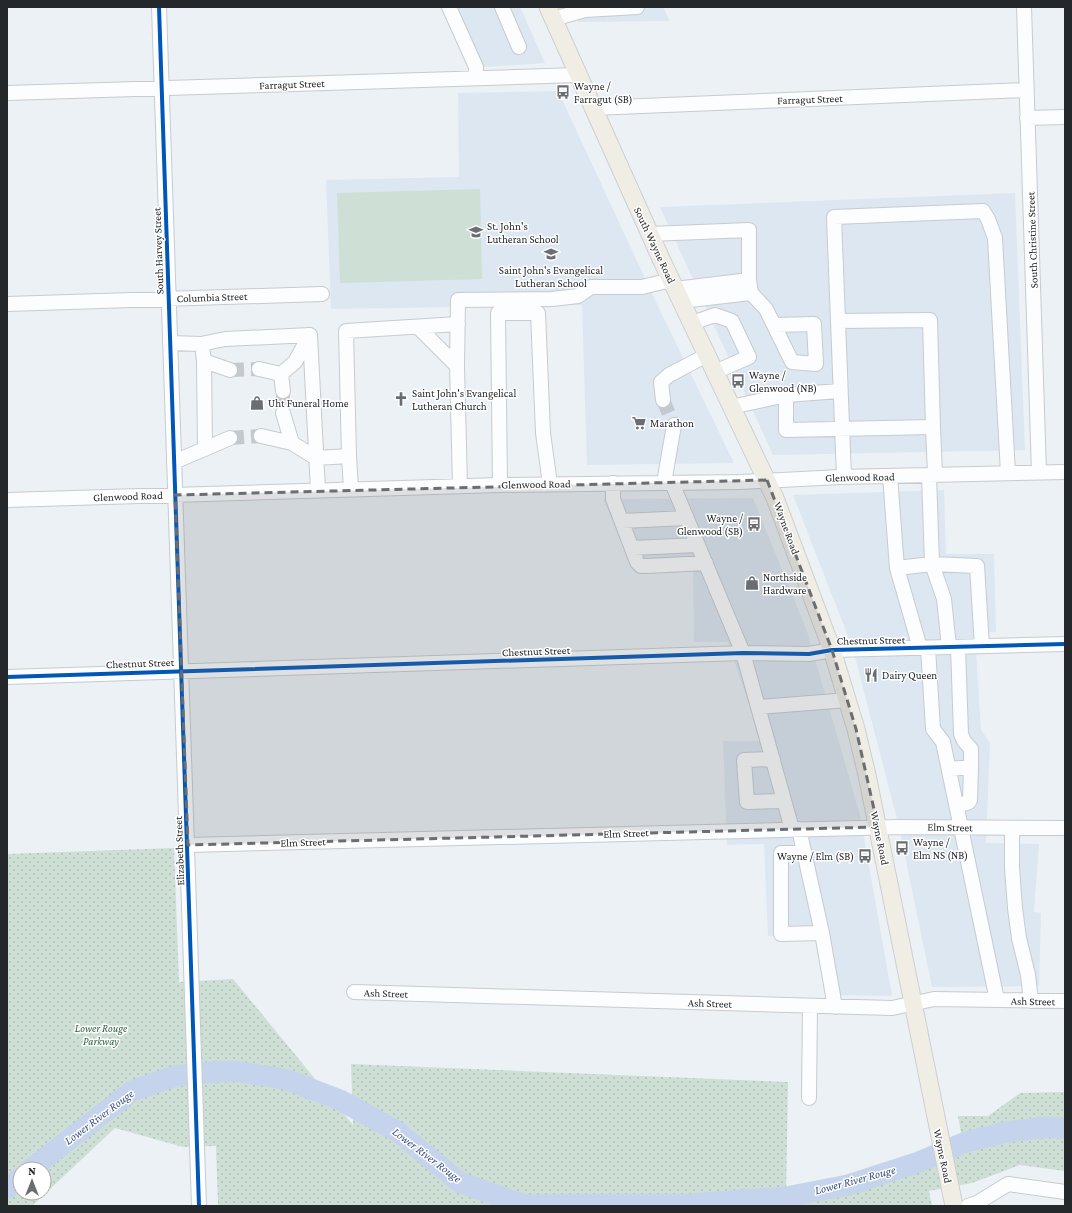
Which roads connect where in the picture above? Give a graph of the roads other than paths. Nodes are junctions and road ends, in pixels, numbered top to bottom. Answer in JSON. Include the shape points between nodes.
{"nodes":[{"id":1,"x":159,"y":7,"type":"edge"},
{"id":2,"x":449,"y":7,"type":"edge"},
{"id":3,"x":502,"y":7,"type":"edge"},
{"id":4,"x":637,"y":7,"type":"edge"},
{"id":5,"x":1024,"y":7,"type":"edge"},
{"id":6,"x":550,"y":13,"type":"edge"},
{"id":7,"x":519,"y":47,"type":"dead end"},
{"id":8,"x":578,"y":75,"type":"junction"},
{"id":9,"x":476,"y":78,"type":"junction"},
{"id":10,"x":162,"y":88,"type":"junction"},
{"id":11,"x":1026,"y":90,"type":"junction"},
{"id":12,"x":7,"y":93,"type":"edge"},
{"id":13,"x":593,"y":108,"type":"junction"},
{"id":14,"x":1065,"y":117,"type":"edge"},
{"id":15,"x":1027,"y":118,"type":"junction"},
{"id":16,"x":650,"y":234,"type":"junction"},
{"id":17,"x":750,"y":287,"type":"junction"},
{"id":18,"x":676,"y":290,"type":"junction"},
{"id":19,"x":322,"y":294,"type":"dead end"},
{"id":20,"x":169,"y":298,"type":"junction"},
{"id":21,"x":7,"y":304,"type":"edge"},
{"id":22,"x":838,"y":321,"type":"junction"},
{"id":23,"x":692,"y":323,"type":"junction"},
{"id":24,"x":458,"y":324,"type":"junction"},
{"id":25,"x":774,"y":325,"type":"dead end"},
{"id":26,"x":418,"y":327,"type":"junction"},
{"id":27,"x":310,"y":335,"type":"junction"},
{"id":28,"x":170,"y":343,"type":"junction"},
{"id":29,"x":201,"y":344,"type":"junction"},
{"id":30,"x":707,"y":355,"type":"junction"},
{"id":31,"x":204,"y":361,"type":"junction"},
{"id":32,"x":457,"y":366,"type":"junction"},
{"id":33,"x":259,"y":369,"type":"tunnel mouth"},
{"id":34,"x":230,"y":370,"type":"tunnel mouth"},
{"id":35,"x":715,"y":372,"type":"junction"},
{"id":36,"x":281,"y":374,"type":"junction"},
{"id":37,"x":283,"y":391,"type":"tunnel mouth"},
{"id":38,"x":840,"y":391,"type":"junction"},
{"id":39,"x":786,"y":394,"type":"junction"},
{"id":40,"x":663,"y":400,"type":"tunnel mouth"},
{"id":41,"x":731,"y":407,"type":"junction"},
{"id":42,"x":284,"y":414,"type":"tunnel mouth"},
{"id":43,"x":674,"y":425,"type":"tunnel mouth"},
{"id":44,"x":933,"y":427,"type":"junction"},
{"id":45,"x":842,"y":428,"type":"junction"},
{"id":46,"x":261,"y":436,"type":"tunnel mouth"},
{"id":47,"x":230,"y":438,"type":"tunnel mouth"},
{"id":48,"x":292,"y":443,"type":"junction"},
{"id":49,"x":205,"y":449,"type":"junction"},
{"id":50,"x":350,"y":456,"type":"junction"},
{"id":51,"x":316,"y":458,"type":"junction"},
{"id":52,"x":174,"y":462,"type":"junction"},
{"id":53,"x":1039,"y":472,"type":"junction"},
{"id":54,"x":1065,"y":472,"type":"edge"},
{"id":55,"x":1008,"y":473,"type":"junction"},
{"id":56,"x":932,"y":475,"type":"junction"},
{"id":57,"x":890,"y":476,"type":"junction"},
{"id":58,"x":844,"y":477,"type":"junction"},
{"id":59,"x":767,"y":480,"type":"junction"},
{"id":60,"x":613,"y":483,"type":"junction"},
{"id":61,"x":668,"y":483,"type":"junction"},
{"id":62,"x":550,"y":484,"type":"junction"},
{"id":63,"x":500,"y":485,"type":"junction"},
{"id":64,"x":460,"y":486,"type":"junction"},
{"id":65,"x":351,"y":489,"type":"junction"},
{"id":66,"x":318,"y":490,"type":"junction"},
{"id":67,"x":175,"y":495,"type":"junction"},
{"id":68,"x":7,"y":500,"type":"edge"},
{"id":69,"x":687,"y":518,"type":"junction"},
{"id":70,"x":622,"y":521,"type":"junction"},
{"id":71,"x":698,"y":545,"type":"junction"},
{"id":72,"x":632,"y":548,"type":"junction"},
{"id":73,"x":706,"y":563,"type":"junction"},
{"id":74,"x":932,"y":564,"type":"junction"},
{"id":75,"x":897,"y":568,"type":"junction"},
{"id":76,"x":1065,"y":644,"type":"edge"},
{"id":77,"x":982,"y":646,"type":"junction"},
{"id":78,"x":953,"y":647,"type":"junction"},
{"id":79,"x":924,"y":648,"type":"junction"},
{"id":80,"x":832,"y":650,"type":"junction"},
{"id":81,"x":743,"y":653,"type":"junction"},
{"id":82,"x":182,"y":671,"type":"junction"},
{"id":83,"x":7,"y":677,"type":"edge"},
{"id":84,"x":848,"y":700,"type":"junction"},
{"id":85,"x":758,"y":707,"type":"junction"},
{"id":86,"x":773,"y":759,"type":"junction"},
{"id":87,"x":971,"y":767,"type":"junction"},
{"id":88,"x":949,"y":769,"type":"junction"},
{"id":89,"x":784,"y":801,"type":"junction"},
{"id":90,"x":957,"y":806,"type":"junction"},
{"id":91,"x":878,"y":827,"type":"junction"},
{"id":92,"x":961,"y":827,"type":"junction"},
{"id":93,"x":1012,"y":828,"type":"junction"},
{"id":94,"x":1065,"y":828,"type":"edge"},
{"id":95,"x":796,"y":829,"type":"junction"},
{"id":96,"x":188,"y":845,"type":"junction"},
{"id":97,"x":805,"y":853,"type":"junction"},
{"id":98,"x":822,"y":932,"type":"junction"},
{"id":99,"x":354,"y":992,"type":"dead end"},
{"id":100,"x":997,"y":1000,"type":"junction"},
{"id":101,"x":1030,"y":1001,"type":"junction"},
{"id":102,"x":1065,"y":1001,"type":"edge"},
{"id":103,"x":914,"y":1004,"type":"junction"},
{"id":104,"x":810,"y":1006,"type":"junction"},
{"id":105,"x":836,"y":1007,"type":"junction"},
{"id":106,"x":809,"y":1098,"type":"dead end"},
{"id":107,"x":1065,"y":1192,"type":"edge"},
{"id":108,"x":199,"y":1206,"type":"edge"},
{"id":109,"x":954,"y":1206,"type":"edge"},
{"id":110,"x":968,"y":1206,"type":"edge"}],
"edges":[{"from":1,"to":10,"type":"street","name":"South Harvey Street"},
{"from":2,"to":9,"type":"street","via":[[476,67]]},
{"from":3,"to":7,"type":"street"},
{"from":4,"to":6,"type":"street"},
{"from":5,"to":11,"type":"street","name":"South Christine Street"},
{"from":6,"to":8,"type":"main road","name":"South Wayne Road"},
{"from":8,"to":9,"type":"street","name":"Farragut Street"},
{"from":8,"to":13,"type":"main road","name":"South Wayne Road"},
{"from":9,"to":10,"type":"street","name":"Farragut Street"},
{"from":10,"to":12,"type":"street","name":"Farragut Street"},
{"from":10,"to":20,"type":"street","name":"South Harvey Street"},
{"from":11,"to":13,"type":"street","name":"Farragut Street"},
{"from":11,"to":15,"type":"street","name":"South Christine Street"},
{"from":13,"to":16,"type":"main road","name":"South Wayne Road"},
{"from":14,"to":15,"type":"street"},
{"from":15,"to":53,"type":"street","name":"South Christine Street"},
{"from":16,"to":17,"type":"street","via":[[749,230]]},
{"from":16,"to":18,"type":"main road","name":"South Wayne Road"},
{"from":17,"to":18,"type":"street"},
{"from":17,"to":25,"type":"street"},
{"from":18,"to":23,"type":"main road","name":"South Wayne Road"},
{"from":18,"to":24,"type":"street","via":[[591,287],[578,296],[552,299],[458,300]]},
{"from":19,"to":20,"type":"street","name":"Columbia Street"},
{"from":20,"to":21,"type":"street","name":"Columbia Street"},
{"from":20,"to":28,"type":"street","name":"South Harvey Street"},
{"from":22,"to":38,"type":"street"},
{"from":22,"to":44,"type":"street","via":[[930,320]]},
{"from":22,"to":55,"type":"street","via":[[834,216],[983,211],[995,238]]},
{"from":23,"to":30,"type":"main road","name":"South Wayne Road"},
{"from":23,"to":35,"type":"street","via":[[715,315],[732,321],[749,357]]},
{"from":24,"to":26,"type":"street"},
{"from":24,"to":32,"type":"street"},
{"from":26,"to":32,"type":"street"},
{"from":26,"to":50,"type":"street","via":[[346,331]]},
{"from":27,"to":29,"type":"street","via":[[225,339]]},
{"from":27,"to":36,"type":"street","via":[[295,362]]},
{"from":27,"to":51,"type":"street"},
{"from":28,"to":29,"type":"street"},
{"from":28,"to":52,"type":"street","name":"South Harvey Street"},
{"from":29,"to":31,"type":"street"},
{"from":30,"to":35,"type":"main road","name":"South Wayne Road"},
{"from":30,"to":40,"type":"street","via":[[661,382]]},
{"from":31,"to":34,"type":"street"},
{"from":31,"to":49,"type":"street"},
{"from":32,"to":64,"type":"street"},
{"from":33,"to":36,"type":"street"},
{"from":35,"to":41,"type":"main road","name":"South Wayne Road"},
{"from":36,"to":37,"type":"street"},
{"from":38,"to":39,"type":"street"},
{"from":38,"to":45,"type":"street"},
{"from":39,"to":41,"type":"street"},
{"from":39,"to":45,"type":"street","via":[[786,430]]},
{"from":41,"to":59,"type":"main road","name":"South Wayne Road"},
{"from":42,"to":48,"type":"street"},
{"from":43,"to":61,"type":"street"},
{"from":44,"to":45,"type":"street"},
{"from":44,"to":56,"type":"street"},
{"from":45,"to":58,"type":"street"},
{"from":46,"to":48,"type":"street"},
{"from":47,"to":49,"type":"street"},
{"from":48,"to":51,"type":"street"},
{"from":49,"to":52,"type":"street"},
{"from":50,"to":51,"type":"street"},
{"from":50,"to":65,"type":"street"},
{"from":51,"to":66,"type":"street"},
{"from":52,"to":67,"type":"street","name":"South Harvey Street"},
{"from":53,"to":54,"type":"street","name":"Glenwood Road"},
{"from":53,"to":55,"type":"street","name":"Glenwood Road"},
{"from":55,"to":56,"type":"street","name":"Glenwood Road"},
{"from":56,"to":57,"type":"street","name":"Glenwood Road"},
{"from":56,"to":74,"type":"street"},
{"from":57,"to":58,"type":"street","name":"Glenwood Road"},
{"from":57,"to":75,"type":"street"},
{"from":58,"to":59,"type":"street","name":"Glenwood Road"},
{"from":59,"to":61,"type":"street","name":"Glenwood Road"},
{"from":59,"to":80,"type":"main road","name":"Wayne Road"},
{"from":60,"to":61,"type":"street","name":"Glenwood Road"},
{"from":60,"to":62,"type":"street","name":"Glenwood Road"},
{"from":60,"to":70,"type":"street","via":[[613,499]]},
{"from":61,"to":69,"type":"street"},
{"from":62,"to":63,"type":"street","name":"Glenwood Road"},
{"from":62,"to":63,"type":"street","via":[[542,434],[538,313],[498,313]]},
{"from":63,"to":64,"type":"street","name":"Glenwood Road"},
{"from":64,"to":65,"type":"street","name":"Glenwood Road"},
{"from":65,"to":66,"type":"street","name":"Glenwood Road"},
{"from":66,"to":67,"type":"street","name":"Glenwood Road"},
{"from":67,"to":68,"type":"street","name":"Glenwood Road"},
{"from":67,"to":82,"type":"street","name":"Elizabeth Street"},
{"from":69,"to":70,"type":"street"},
{"from":69,"to":71,"type":"street"},
{"from":70,"to":72,"type":"street"},
{"from":71,"to":72,"type":"street"},
{"from":71,"to":73,"type":"street"},
{"from":72,"to":73,"type":"street","via":[[641,566]]},
{"from":73,"to":81,"type":"street"},
{"from":74,"to":75,"type":"street"},
{"from":74,"to":77,"type":"street","via":[[977,566]]},
{"from":74,"to":78,"type":"street","via":[[944,599]]},
{"from":75,"to":79,"type":"street"},
{"from":76,"to":77,"type":"street","name":"Chestnut Street"},
{"from":77,"to":78,"type":"street","name":"Chestnut Street"},
{"from":78,"to":79,"type":"street","name":"Chestnut Street"},
{"from":78,"to":87,"type":"street","via":[[962,734],[971,750]]},
{"from":79,"to":80,"type":"street","name":"Chestnut Street"},
{"from":79,"to":88,"type":"street","via":[[933,730],[943,742]]},
{"from":80,"to":81,"type":"street","name":"Chestnut Street","via":[[809,654]]},
{"from":80,"to":84,"type":"main road","name":"Wayne Road"},
{"from":81,"to":82,"type":"street","name":"Chestnut Street"},
{"from":81,"to":85,"type":"street"},
{"from":82,"to":83,"type":"street","name":"Chestnut Street"},
{"from":82,"to":96,"type":"street","name":"Elizabeth Street"},
{"from":84,"to":85,"type":"street"},
{"from":84,"to":91,"type":"main road","name":"Wayne Road","via":[[866,767]]},
{"from":85,"to":86,"type":"street"},
{"from":86,"to":89,"type":"street"},
{"from":86,"to":89,"type":"street","via":[[744,760],[747,802]]},
{"from":87,"to":88,"type":"street"},
{"from":87,"to":90,"type":"street","via":[[970,800]]},
{"from":88,"to":90,"type":"street"},
{"from":89,"to":95,"type":"street"},
{"from":90,"to":92,"type":"street"},
{"from":91,"to":92,"type":"street","name":"Elm Street"},
{"from":91,"to":95,"type":"street","name":"Elm Street"},
{"from":91,"to":103,"type":"main road","name":"Wayne Road"},
{"from":92,"to":93,"type":"street","name":"Elm Street"},
{"from":92,"to":100,"type":"street"},
{"from":93,"to":94,"type":"street","name":"Elm Street"},
{"from":93,"to":101,"type":"street","via":[[1015,908],[1028,975]]},
{"from":95,"to":96,"type":"street","name":"Elm Street"},
{"from":95,"to":97,"type":"street"},
{"from":96,"to":108,"type":"street","name":"Elizabeth Street"},
{"from":97,"to":98,"type":"street"},
{"from":97,"to":98,"type":"street","via":[[781,853],[781,934]]},
{"from":98,"to":105,"type":"street"},
{"from":99,"to":104,"type":"street","name":"Ash Street"},
{"from":100,"to":101,"type":"street","name":"Ash Street"},
{"from":100,"to":103,"type":"street","name":"Ash Street","via":[[934,999]]},
{"from":101,"to":102,"type":"street","name":"Ash Street"},
{"from":103,"to":105,"type":"street","name":"Ash Street","via":[[892,1008]]},
{"from":103,"to":109,"type":"main road","name":"Wayne Road"},
{"from":104,"to":105,"type":"street","name":"Ash Street"},
{"from":104,"to":106,"type":"street"},
{"from":107,"to":110,"type":"street","via":[[1008,1184]]}]}
